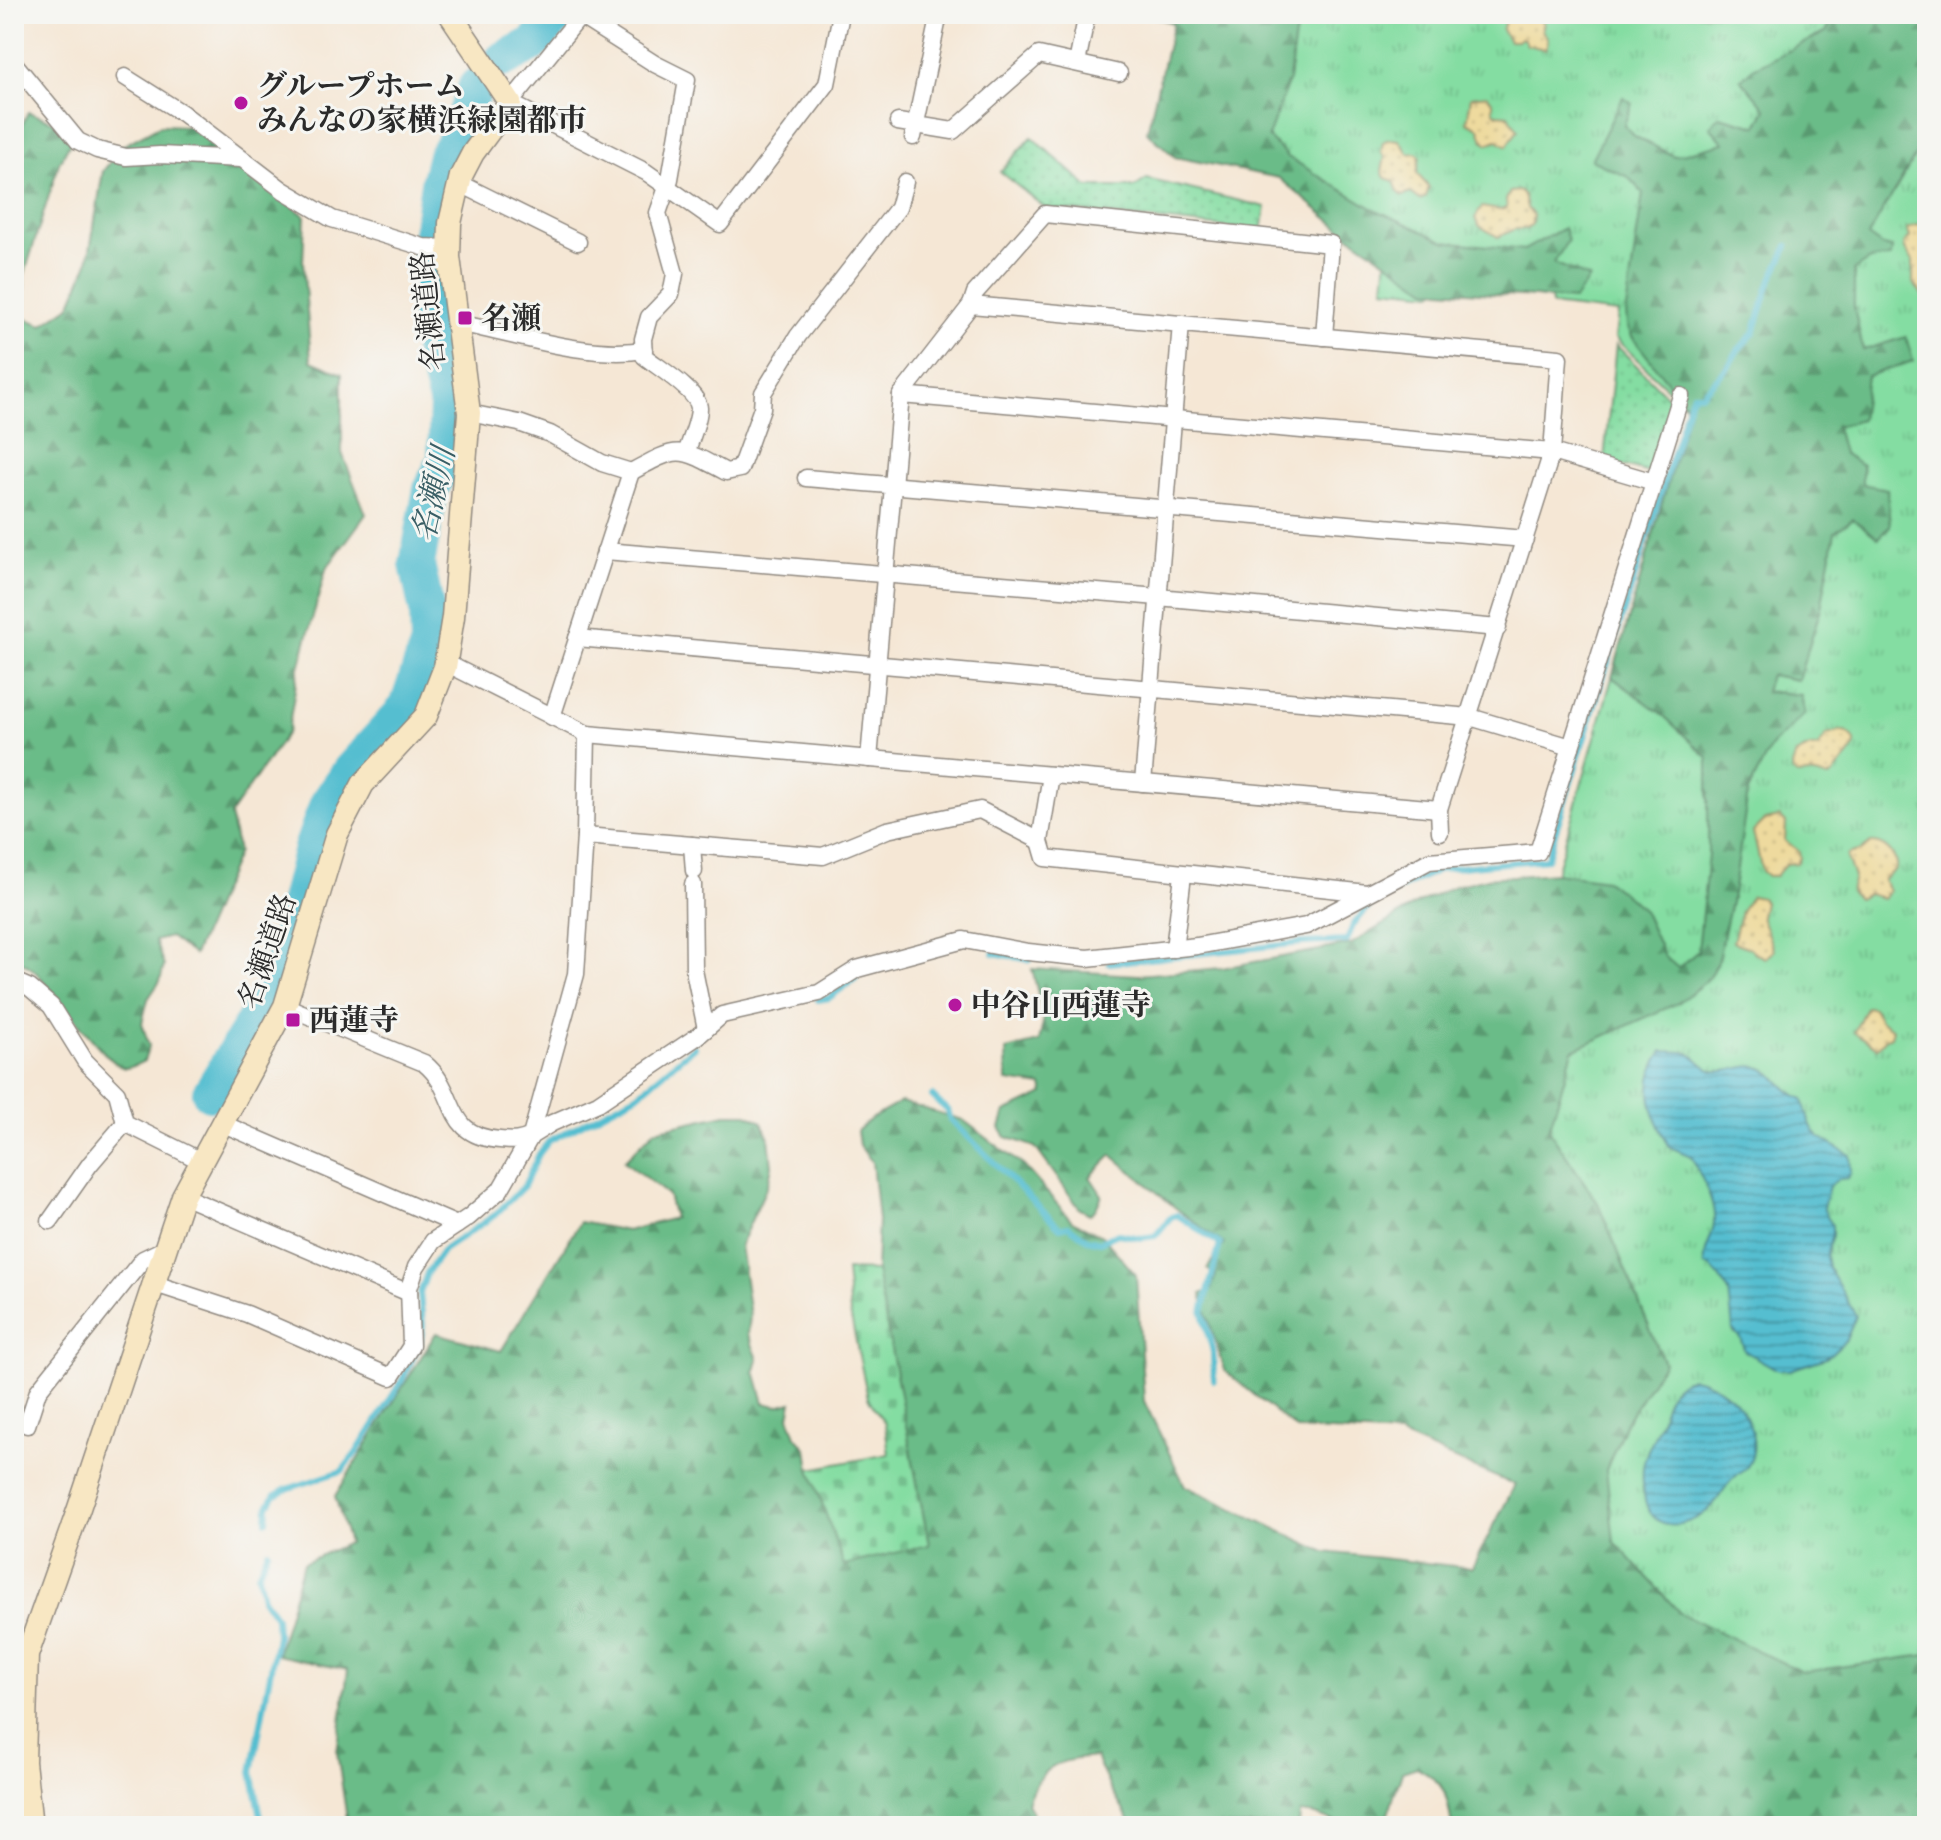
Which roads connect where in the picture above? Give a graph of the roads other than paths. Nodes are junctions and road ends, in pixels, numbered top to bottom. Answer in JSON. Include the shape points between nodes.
{"nodes":[{"id":1,"x":841,"y":14,"type":"edge"},
{"id":2,"x":939,"y":14,"type":"edge"},
{"id":3,"x":1087,"y":14,"type":"edge"},
{"id":4,"x":581,"y":15,"type":"edge"},
{"id":5,"x":457,"y":18,"type":"edge"},
{"id":6,"x":14,"y":63,"type":"edge"},
{"id":7,"x":1077,"y":63,"type":"junction"},
{"id":8,"x":1119,"y":73,"type":"dead end"},
{"id":9,"x":125,"y":77,"type":"dead end"},
{"id":10,"x":510,"y":103,"type":"junction"},
{"id":11,"x":898,"y":122,"type":"dead end"},
{"id":12,"x":914,"y":131,"type":"junction"},
{"id":13,"x":242,"y":160,"type":"junction"},
{"id":14,"x":905,"y":182,"type":"dead end"},
{"id":15,"x":459,"y":183,"type":"junction"},
{"id":16,"x":666,"y":187,"type":"junction"},
{"id":17,"x":578,"y":242,"type":"dead end"},
{"id":18,"x":436,"y":248,"type":"junction"},
{"id":19,"x":971,"y":305,"type":"junction"},
{"id":20,"x":457,"y":323,"type":"junction"},
{"id":21,"x":1181,"y":324,"type":"junction"},
{"id":22,"x":1324,"y":337,"type":"junction"},
{"id":23,"x":644,"y":350,"type":"junction"},
{"id":24,"x":901,"y":395,"type":"junction"},
{"id":25,"x":1681,"y":396,"type":"dead end"},
{"id":26,"x":469,"y":413,"type":"junction"},
{"id":27,"x":1173,"y":417,"type":"junction"},
{"id":28,"x":687,"y":451,"type":"junction"},
{"id":29,"x":1552,"y":452,"type":"junction"},
{"id":30,"x":631,"y":472,"type":"junction"},
{"id":31,"x":806,"y":478,"type":"dead end"},
{"id":32,"x":1654,"y":482,"type":"junction"},
{"id":33,"x":893,"y":485,"type":"junction"},
{"id":34,"x":1166,"y":508,"type":"junction"},
{"id":35,"x":1525,"y":539,"type":"junction"},
{"id":36,"x":605,"y":551,"type":"junction"},
{"id":37,"x":885,"y":574,"type":"junction"},
{"id":38,"x":1158,"y":597,"type":"junction"},
{"id":39,"x":1498,"y":628,"type":"junction"},
{"id":40,"x":577,"y":638,"type":"junction"},
{"id":41,"x":446,"y":663,"type":"junction"},
{"id":42,"x":877,"y":666,"type":"junction"},
{"id":43,"x":1150,"y":687,"type":"junction"},
{"id":44,"x":552,"y":717,"type":"junction"},
{"id":45,"x":1470,"y":717,"type":"junction"},
{"id":46,"x":587,"y":734,"type":"junction"},
{"id":47,"x":1571,"y":747,"type":"junction"},
{"id":48,"x":869,"y":759,"type":"junction"},
{"id":49,"x":1051,"y":775,"type":"junction"},
{"id":50,"x":1143,"y":783,"type":"junction"},
{"id":51,"x":1439,"y":809,"type":"junction"},
{"id":52,"x":1440,"y":832,"type":"dead end"},
{"id":53,"x":585,"y":836,"type":"junction"},
{"id":54,"x":1040,"y":841,"type":"junction"},
{"id":55,"x":692,"y":845,"type":"junction"},
{"id":56,"x":1183,"y":875,"type":"junction"},
{"id":57,"x":1369,"y":893,"type":"junction"},
{"id":58,"x":1174,"y":949,"type":"junction"},
{"id":59,"x":14,"y":981,"type":"edge"},
{"id":60,"x":285,"y":1006,"type":"junction"},
{"id":61,"x":706,"y":1029,"type":"junction"},
{"id":62,"x":125,"y":1123,"type":"junction"},
{"id":63,"x":221,"y":1123,"type":"junction"},
{"id":64,"x":531,"y":1136,"type":"junction"},
{"id":65,"x":201,"y":1161,"type":"junction"},
{"id":66,"x":183,"y":1196,"type":"junction"},
{"id":67,"x":50,"y":1221,"type":"dead end"},
{"id":68,"x":457,"y":1225,"type":"junction"},
{"id":69,"x":166,"y":1248,"type":"junction"},
{"id":70,"x":155,"y":1284,"type":"junction"},
{"id":71,"x":409,"y":1293,"type":"junction"},
{"id":72,"x":27,"y":1425,"type":"dead end"},
{"id":73,"x":20,"y":1656,"type":"edge"},
{"id":74,"x":31,"y":1826,"type":"edge"}],
"edges":[{"from":1,"to":16,"type":"street","via":[[826,93],[720,224]]},
{"from":2,"to":12,"type":"street"},
{"from":3,"to":7,"type":"street"},
{"from":4,"to":10,"type":"street"},
{"from":4,"to":16,"type":"street","via":[[687,80]]},
{"from":5,"to":10,"type":"street"},
{"from":6,"to":13,"type":"street","via":[[78,141],[97,150],[126,157]]},
{"from":7,"to":8,"type":"street"},
{"from":7,"to":12,"type":"street","via":[[1039,55],[953,131]]},
{"from":9,"to":13,"type":"street"},
{"from":10,"to":15,"type":"street","name":"名瀬道路","via":[[473,153]]},
{"from":10,"to":16,"type":"street"},
{"from":11,"to":12,"type":"street"},
{"from":13,"to":18,"type":"street","via":[[332,219]]},
{"from":14,"to":28,"type":"street","via":[[898,208],[798,336],[763,393],[744,470],[726,472]]},
{"from":15,"to":17,"type":"street"},
{"from":15,"to":18,"type":"street","name":"名瀬道路","via":[[450,223]]},
{"from":16,"to":23,"type":"street","via":[[658,213],[675,274],[671,294],[649,317]]},
{"from":18,"to":20,"type":"street","name":"名瀬道路"},
{"from":19,"to":21,"type":"street"},
{"from":19,"to":22,"type":"street","via":[[975,293],[1045,214],[1331,244]]},
{"from":19,"to":24,"type":"street"},
{"from":20,"to":23,"type":"street","via":[[595,351]]},
{"from":20,"to":26,"type":"street","name":"名瀬道路"},
{"from":21,"to":22,"type":"street"},
{"from":21,"to":27,"type":"street"},
{"from":22,"to":29,"type":"street","via":[[1559,358]]},
{"from":23,"to":28,"type":"street","via":[[644,356],[697,402]]},
{"from":24,"to":27,"type":"street"},
{"from":24,"to":33,"type":"street"},
{"from":25,"to":32,"type":"street"},
{"from":26,"to":30,"type":"street","via":[[550,434],[602,463]]},
{"from":26,"to":41,"type":"street","name":"名瀬道路"},
{"from":27,"to":29,"type":"street"},
{"from":27,"to":34,"type":"street"},
{"from":28,"to":30,"type":"street","via":[[667,452]]},
{"from":29,"to":32,"type":"street"},
{"from":29,"to":35,"type":"street"},
{"from":30,"to":36,"type":"street"},
{"from":31,"to":33,"type":"street"},
{"from":32,"to":47,"type":"street"},
{"from":33,"to":34,"type":"street"},
{"from":33,"to":37,"type":"street"},
{"from":34,"to":35,"type":"street"},
{"from":34,"to":38,"type":"street"},
{"from":35,"to":39,"type":"street"},
{"from":36,"to":37,"type":"street"},
{"from":36,"to":40,"type":"street"},
{"from":37,"to":38,"type":"street"},
{"from":37,"to":42,"type":"street"},
{"from":38,"to":39,"type":"street"},
{"from":38,"to":43,"type":"street"},
{"from":39,"to":45,"type":"street"},
{"from":40,"to":42,"type":"street"},
{"from":40,"to":44,"type":"street"},
{"from":41,"to":44,"type":"street"},
{"from":41,"to":60,"type":"street","name":"名瀬道路","via":[[426,716],[363,784],[337,834]]},
{"from":42,"to":43,"type":"street"},
{"from":42,"to":48,"type":"street"},
{"from":43,"to":45,"type":"street"},
{"from":43,"to":50,"type":"street"},
{"from":44,"to":46,"type":"street"},
{"from":45,"to":47,"type":"street"},
{"from":45,"to":51,"type":"street"},
{"from":46,"to":48,"type":"street"},
{"from":46,"to":53,"type":"street"},
{"from":47,"to":57,"type":"street","via":[[1538,852],[1440,855]]},
{"from":48,"to":49,"type":"street"},
{"from":49,"to":50,"type":"street"},
{"from":49,"to":54,"type":"street"},
{"from":50,"to":51,"type":"street"},
{"from":51,"to":52,"type":"street"},
{"from":53,"to":55,"type":"street"},
{"from":53,"to":64,"type":"street","via":[[576,974]]},
{"from":54,"to":55,"type":"street","via":[[980,810],[887,830],[823,856]]},
{"from":54,"to":56,"type":"street","via":[[1045,858]]},
{"from":55,"to":61,"type":"street","via":[[694,970]]},
{"from":56,"to":57,"type":"street"},
{"from":56,"to":58,"type":"street"},
{"from":57,"to":58,"type":"street","via":[[1306,926]]},
{"from":58,"to":61,"type":"street","via":[[1087,958],[964,940],[857,969],[819,993],[722,1015]]},
{"from":59,"to":62,"type":"street","via":[[51,1006],[85,1061],[117,1093]]},
{"from":60,"to":63,"type":"street","name":"名瀬道路"},
{"from":60,"to":64,"type":"street","via":[[424,1063],[437,1073],[460,1124],[473,1135],[520,1142]]},
{"from":61,"to":64,"type":"street","via":[[598,1103]]},
{"from":62,"to":65,"type":"street"},
{"from":62,"to":67,"type":"street"},
{"from":63,"to":65,"type":"street","name":"名瀬道路"},
{"from":63,"to":68,"type":"street"},
{"from":64,"to":68,"type":"street","via":[[500,1190]]},
{"from":65,"to":66,"type":"street","name":"名瀬道路"},
{"from":66,"to":69,"type":"street","name":"名瀬道路"},
{"from":66,"to":71,"type":"street"},
{"from":68,"to":71,"type":"street","via":[[433,1241],[416,1267]]},
{"from":69,"to":70,"type":"street","name":"名瀬道路"},
{"from":69,"to":72,"type":"street","via":[[143,1259],[38,1391]]},
{"from":70,"to":71,"type":"street","via":[[247,1314],[391,1377],[411,1346]]},
{"from":70,"to":73,"type":"street","name":"名瀬道路"},
{"from":73,"to":74,"type":"street","name":"名瀬道路"}]}
